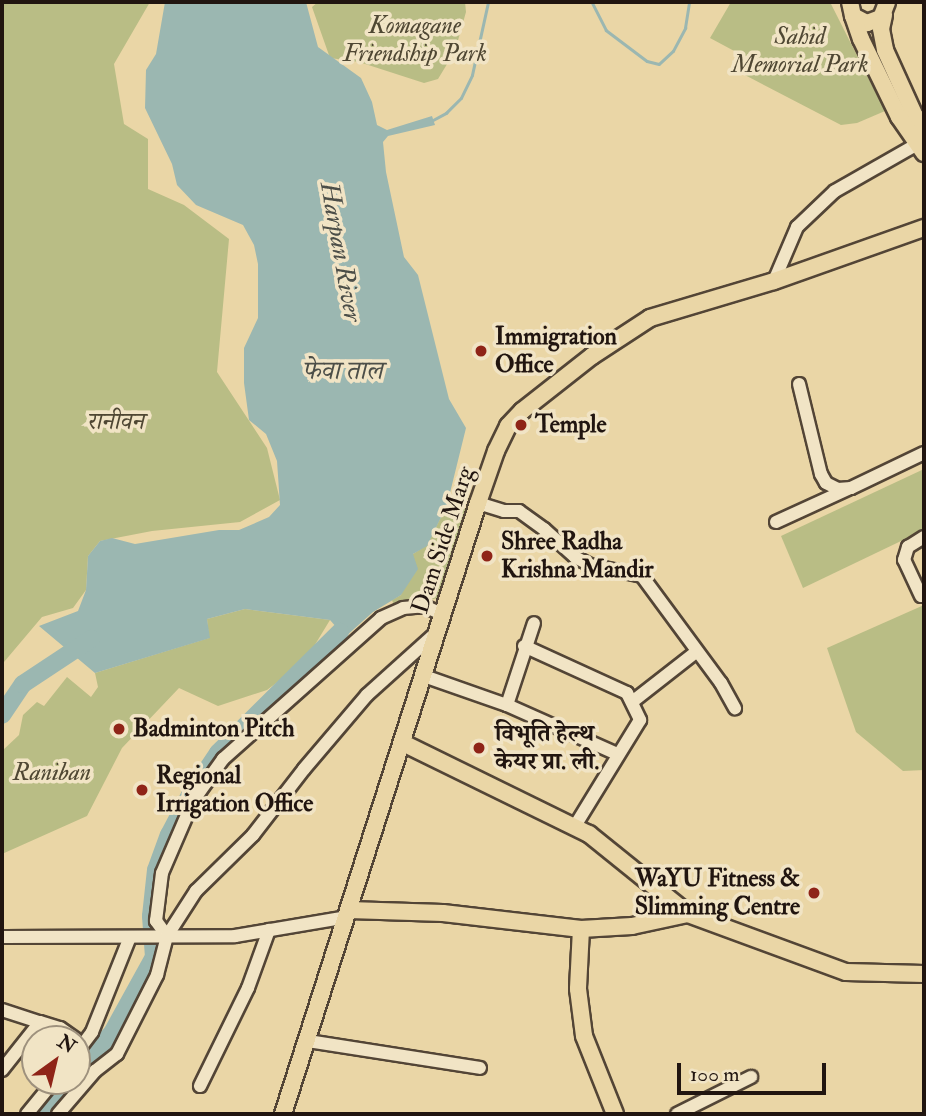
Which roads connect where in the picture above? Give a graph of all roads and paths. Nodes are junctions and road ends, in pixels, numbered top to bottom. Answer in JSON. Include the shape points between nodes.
{"nodes":[{"id":1,"x":887,"y":7,"type":"edge"},
{"id":2,"x":849,"y":8,"type":"edge"},
{"id":3,"x":922,"y":148,"type":"edge"},
{"id":4,"x":924,"y":228,"type":"edge"},
{"id":5,"x":774,"y":281,"type":"junction"},
{"id":6,"x":799,"y":384,"type":"dead end"},
{"id":7,"x":924,"y":453,"type":"edge"},
{"id":8,"x":851,"y":488,"type":"junction"},
{"id":9,"x":478,"y":503,"type":"junction"},
{"id":10,"x":776,"y":523,"type":"dead end"},
{"id":11,"x":924,"y":537,"type":"edge"},
{"id":12,"x":921,"y":596,"type":"dead end"},
{"id":13,"x":444,"y":615,"type":"junction"},
{"id":14,"x":534,"y":623,"type":"dead end"},
{"id":15,"x":438,"y":631,"type":"junction"},
{"id":16,"x":524,"y":646,"type":"junction"},
{"id":17,"x":696,"y":652,"type":"junction"},
{"id":18,"x":424,"y":676,"type":"junction"},
{"id":19,"x":632,"y":702,"type":"junction"},
{"id":20,"x":506,"y":705,"type":"junction"},
{"id":21,"x":735,"y":708,"type":"dead end"},
{"id":22,"x":403,"y":743,"type":"junction"},
{"id":23,"x":617,"y":754,"type":"junction"},
{"id":24,"x":575,"y":826,"type":"junction"},
{"id":25,"x":348,"y":914,"type":"junction"},
{"id":26,"x":688,"y":914,"type":"junction"},
{"id":27,"x":269,"y":929,"type":"junction"},
{"id":28,"x":581,"y":929,"type":"junction"},
{"id":29,"x":136,"y":936,"type":"junction"},
{"id":30,"x":163,"y":936,"type":"junction"},
{"id":31,"x":2,"y":937,"type":"edge"},
{"id":32,"x":924,"y":974,"type":"edge"},
{"id":33,"x":2,"y":1010,"type":"edge"},
{"id":34,"x":40,"y":1022,"type":"junction"},
{"id":35,"x":50,"y":1025,"type":"edge"},
{"id":36,"x":91,"y":1033,"type":"edge"},
{"id":37,"x":309,"y":1041,"type":"junction"},
{"id":38,"x":480,"y":1068,"type":"dead end"},
{"id":39,"x":2,"y":1070,"type":"edge"},
{"id":40,"x":751,"y":1077,"type":"dead end"},
{"id":41,"x":200,"y":1086,"type":"dead end"},
{"id":42,"x":43,"y":1095,"type":"edge"},
{"id":43,"x":27,"y":1114,"type":"edge"},
{"id":44,"x":58,"y":1114,"type":"edge"},
{"id":45,"x":283,"y":1114,"type":"edge"},
{"id":46,"x":615,"y":1114,"type":"edge"},
{"id":47,"x":677,"y":1114,"type":"edge"}],
"edges":[{"from":1,"to":2,"type":"main road","via":[[877,21],[867,23]]},
{"from":1,"to":3,"type":"main road","via":[[882,38],[915,116]]},
{"from":2,"to":3,"type":"main road","via":[[899,117]]},
{"from":3,"to":5,"type":"street","via":[[847,183],[826,200],[797,227]]},
{"from":4,"to":5,"type":"main road","name":"Dam Side Marg"},
{"from":5,"to":9,"type":"main road","name":"Dam Side Marg","via":[[650,318],[592,356],[513,418]]},
{"from":6,"to":8,"type":"street","via":[[821,474],[834,487]]},
{"from":7,"to":8,"type":"street"},
{"from":8,"to":10,"type":"street"},
{"from":9,"to":13,"type":"main road","name":"Dam Side Marg"},
{"from":9,"to":17,"type":"street","via":[[519,511],[590,565],[642,576]]},
{"from":11,"to":12,"type":"street","via":[[908,547],[904,560]]},
{"from":13,"to":15,"type":"main road","name":"Dam Side Marg"},
{"from":13,"to":30,"type":"street","via":[[424,606],[403,608],[381,618],[222,759],[193,802],[162,873],[156,921]]},
{"from":14,"to":16,"type":"street"},
{"from":15,"to":18,"type":"main road","name":"Dam Side Marg"},
{"from":15,"to":30,"type":"street","via":[[367,695],[253,835],[196,891]]},
{"from":16,"to":19,"type":"street","via":[[627,693]]},
{"from":16,"to":20,"type":"street"},
{"from":17,"to":19,"type":"street"},
{"from":17,"to":21,"type":"street"},
{"from":18,"to":20,"type":"street"},
{"from":18,"to":22,"type":"main road","name":"Dam Side Marg"},
{"from":19,"to":23,"type":"street","via":[[640,720]]},
{"from":20,"to":23,"type":"street"},
{"from":22,"to":24,"type":"main road"},
{"from":22,"to":25,"type":"main road","name":"Dam Side Marg"},
{"from":23,"to":24,"type":"street"},
{"from":24,"to":26,"type":"main road"},
{"from":25,"to":27,"type":"street"},
{"from":25,"to":28,"type":"main road","via":[[443,913]]},
{"from":25,"to":37,"type":"main road","name":"Dam Side Marg"},
{"from":26,"to":28,"type":"main road","via":[[632,926]]},
{"from":26,"to":32,"type":"main road","via":[[846,972]]},
{"from":27,"to":30,"type":"street","via":[[235,936]]},
{"from":27,"to":41,"type":"street","via":[[248,988]]},
{"from":28,"to":46,"type":"main road","via":[[578,989],[584,1036]]},
{"from":29,"to":30,"type":"street"},
{"from":29,"to":31,"type":"street"},
{"from":29,"to":36,"type":"street"},
{"from":30,"to":44,"type":"street","via":[[157,975],[117,1054],[95,1070]]},
{"from":33,"to":34,"type":"street"},
{"from":34,"to":35,"type":"street"},
{"from":34,"to":39,"type":"street"},
{"from":37,"to":38,"type":"street"},
{"from":37,"to":45,"type":"main road","name":"Dam Side Marg"},
{"from":40,"to":47,"type":"street"},
{"from":42,"to":43,"type":"street"}]}
